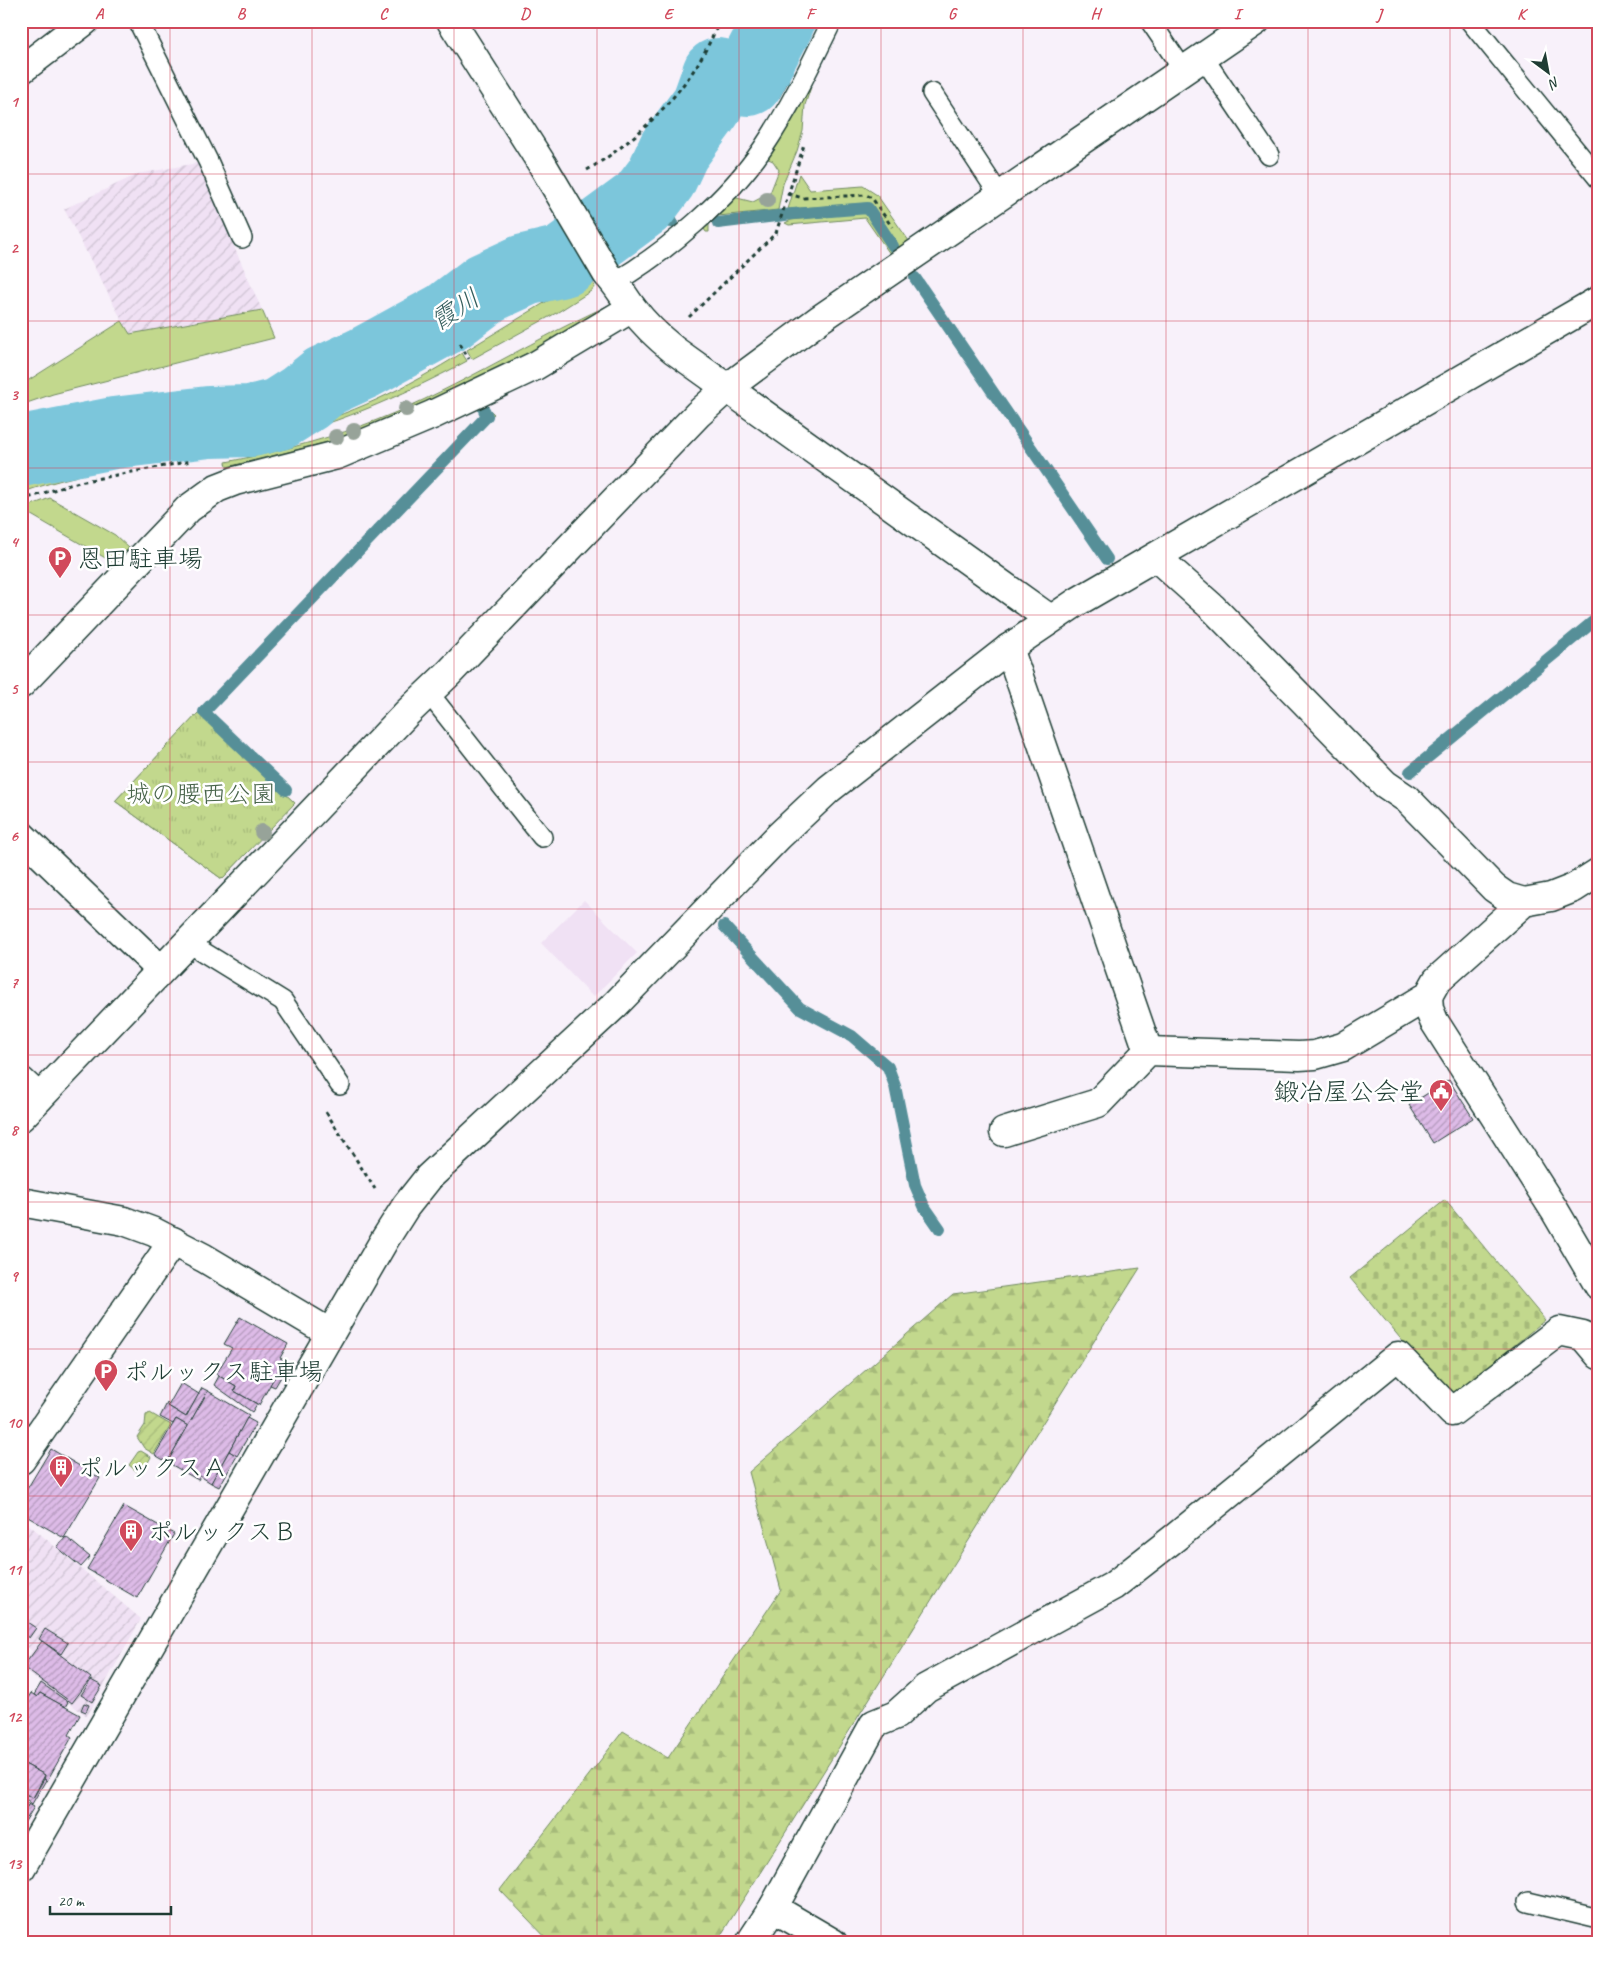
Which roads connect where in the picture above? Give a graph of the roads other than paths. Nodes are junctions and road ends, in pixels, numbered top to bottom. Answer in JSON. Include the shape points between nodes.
{"nodes":[{"id":1,"x":85,"y":21,"type":"edge"},
{"id":2,"x":138,"y":21,"type":"edge"},
{"id":3,"x":451,"y":21,"type":"edge"},
{"id":4,"x":832,"y":21,"type":"edge"},
{"id":5,"x":1150,"y":21,"type":"edge"},
{"id":6,"x":1256,"y":21,"type":"edge"},
{"id":7,"x":1470,"y":21,"type":"edge"},
{"id":8,"x":1194,"y":64,"type":"junction"},
{"id":9,"x":21,"y":70,"type":"edge"},
{"id":10,"x":932,"y":93,"type":"dead end"},
{"id":11,"x":1269,"y":155,"type":"dead end"},
{"id":12,"x":1599,"y":179,"type":"edge"},
{"id":13,"x":1000,"y":196,"type":"junction"},
{"id":14,"x":242,"y":238,"type":"dead end"},
{"id":15,"x":611,"y":278,"type":"junction"},
{"id":16,"x":1599,"y":300,"type":"edge"},
{"id":17,"x":632,"y":308,"type":"junction"},
{"id":18,"x":727,"y":388,"type":"junction"},
{"id":19,"x":1156,"y":557,"type":"junction"},
{"id":20,"x":1050,"y":619,"type":"junction"},
{"id":21,"x":1009,"y":648,"type":"junction"},
{"id":22,"x":21,"y":684,"type":"edge"},
{"id":23,"x":428,"y":692,"type":"junction"},
{"id":24,"x":21,"y":835,"type":"edge"},
{"id":25,"x":542,"y":837,"type":"dead end"},
{"id":26,"x":1599,"y":872,"type":"edge"},
{"id":27,"x":1524,"y":902,"type":"junction"},
{"id":28,"x":187,"y":942,"type":"junction"},
{"id":29,"x":161,"y":970,"type":"junction"},
{"id":30,"x":1428,"y":996,"type":"junction"},
{"id":31,"x":1148,"y":1051,"type":"junction"},
{"id":32,"x":337,"y":1081,"type":"road end"},
{"id":33,"x":27,"y":1099,"type":"edge"},
{"id":34,"x":1004,"y":1132,"type":"dead end"},
{"id":35,"x":21,"y":1202,"type":"edge"},
{"id":36,"x":173,"y":1241,"type":"junction"},
{"id":37,"x":1599,"y":1286,"type":"edge"},
{"id":38,"x":330,"y":1333,"type":"junction"},
{"id":39,"x":1599,"y":1355,"type":"edge"},
{"id":40,"x":21,"y":1460,"type":"edge"},
{"id":41,"x":21,"y":1868,"type":"edge"},
{"id":42,"x":1528,"y":1902,"type":"dead end"},
{"id":43,"x":773,"y":1908,"type":"junction"},
{"id":44,"x":1599,"y":1919,"type":"edge"},
{"id":45,"x":750,"y":1943,"type":"edge"},
{"id":46,"x":832,"y":1943,"type":"edge"}],
"edges":[{"from":1,"to":9,"type":"street"},
{"from":2,"to":14,"type":"lane","via":[[208,161]]},
{"from":3,"to":15,"type":"street"},
{"from":4,"to":15,"type":"lane","via":[[781,121],[753,162],[726,192],[644,264]]},
{"from":5,"to":8,"type":"lane"},
{"from":6,"to":8,"type":"street"},
{"from":7,"to":12,"type":"lane"},
{"from":8,"to":11,"type":"lane"},
{"from":8,"to":13,"type":"street"},
{"from":10,"to":13,"type":"lane"},
{"from":13,"to":18,"type":"street","via":[[820,319]]},
{"from":15,"to":17,"type":"street"},
{"from":16,"to":19,"type":"street"},
{"from":17,"to":18,"type":"street","via":[[664,342]]},
{"from":17,"to":22,"type":"street","via":[[518,375],[390,434],[337,455],[218,488],[188,508]]},
{"from":18,"to":20,"type":"street"},
{"from":18,"to":23,"type":"street"},
{"from":19,"to":20,"type":"street"},
{"from":19,"to":27,"type":"street","via":[[1213,608],[1385,784],[1407,800],[1494,888],[1507,897]]},
{"from":20,"to":21,"type":"street"},
{"from":21,"to":31,"type":"street"},
{"from":21,"to":38,"type":"street","via":[[850,771],[805,810],[615,1005],[429,1177],[400,1214]]},
{"from":23,"to":25,"type":"lane"},
{"from":23,"to":28,"type":"street"},
{"from":24,"to":29,"type":"street"},
{"from":26,"to":27,"type":"street","via":[[1574,888]]},
{"from":27,"to":30,"type":"street","via":[[1436,980]]},
{"from":28,"to":29,"type":"street"},
{"from":28,"to":32,"type":"lane","via":[[283,1001]]},
{"from":29,"to":33,"type":"street"},
{"from":30,"to":31,"type":"street","via":[[1343,1047],[1315,1056]]},
{"from":30,"to":37,"type":"street","via":[[1434,1021]]},
{"from":31,"to":34,"type":"street","via":[[1098,1103]]},
{"from":35,"to":36,"type":"street","via":[[124,1221]]},
{"from":36,"to":38,"type":"street"},
{"from":36,"to":40,"type":"street"},
{"from":38,"to":41,"type":"street"},
{"from":39,"to":43,"type":"street","via":[[1583,1336],[1559,1331],[1452,1412],[1398,1356],[1113,1586],[926,1688],[896,1715],[874,1724]]},
{"from":42,"to":44,"type":"lane"},
{"from":43,"to":45,"type":"street"},
{"from":43,"to":46,"type":"street"}]}
